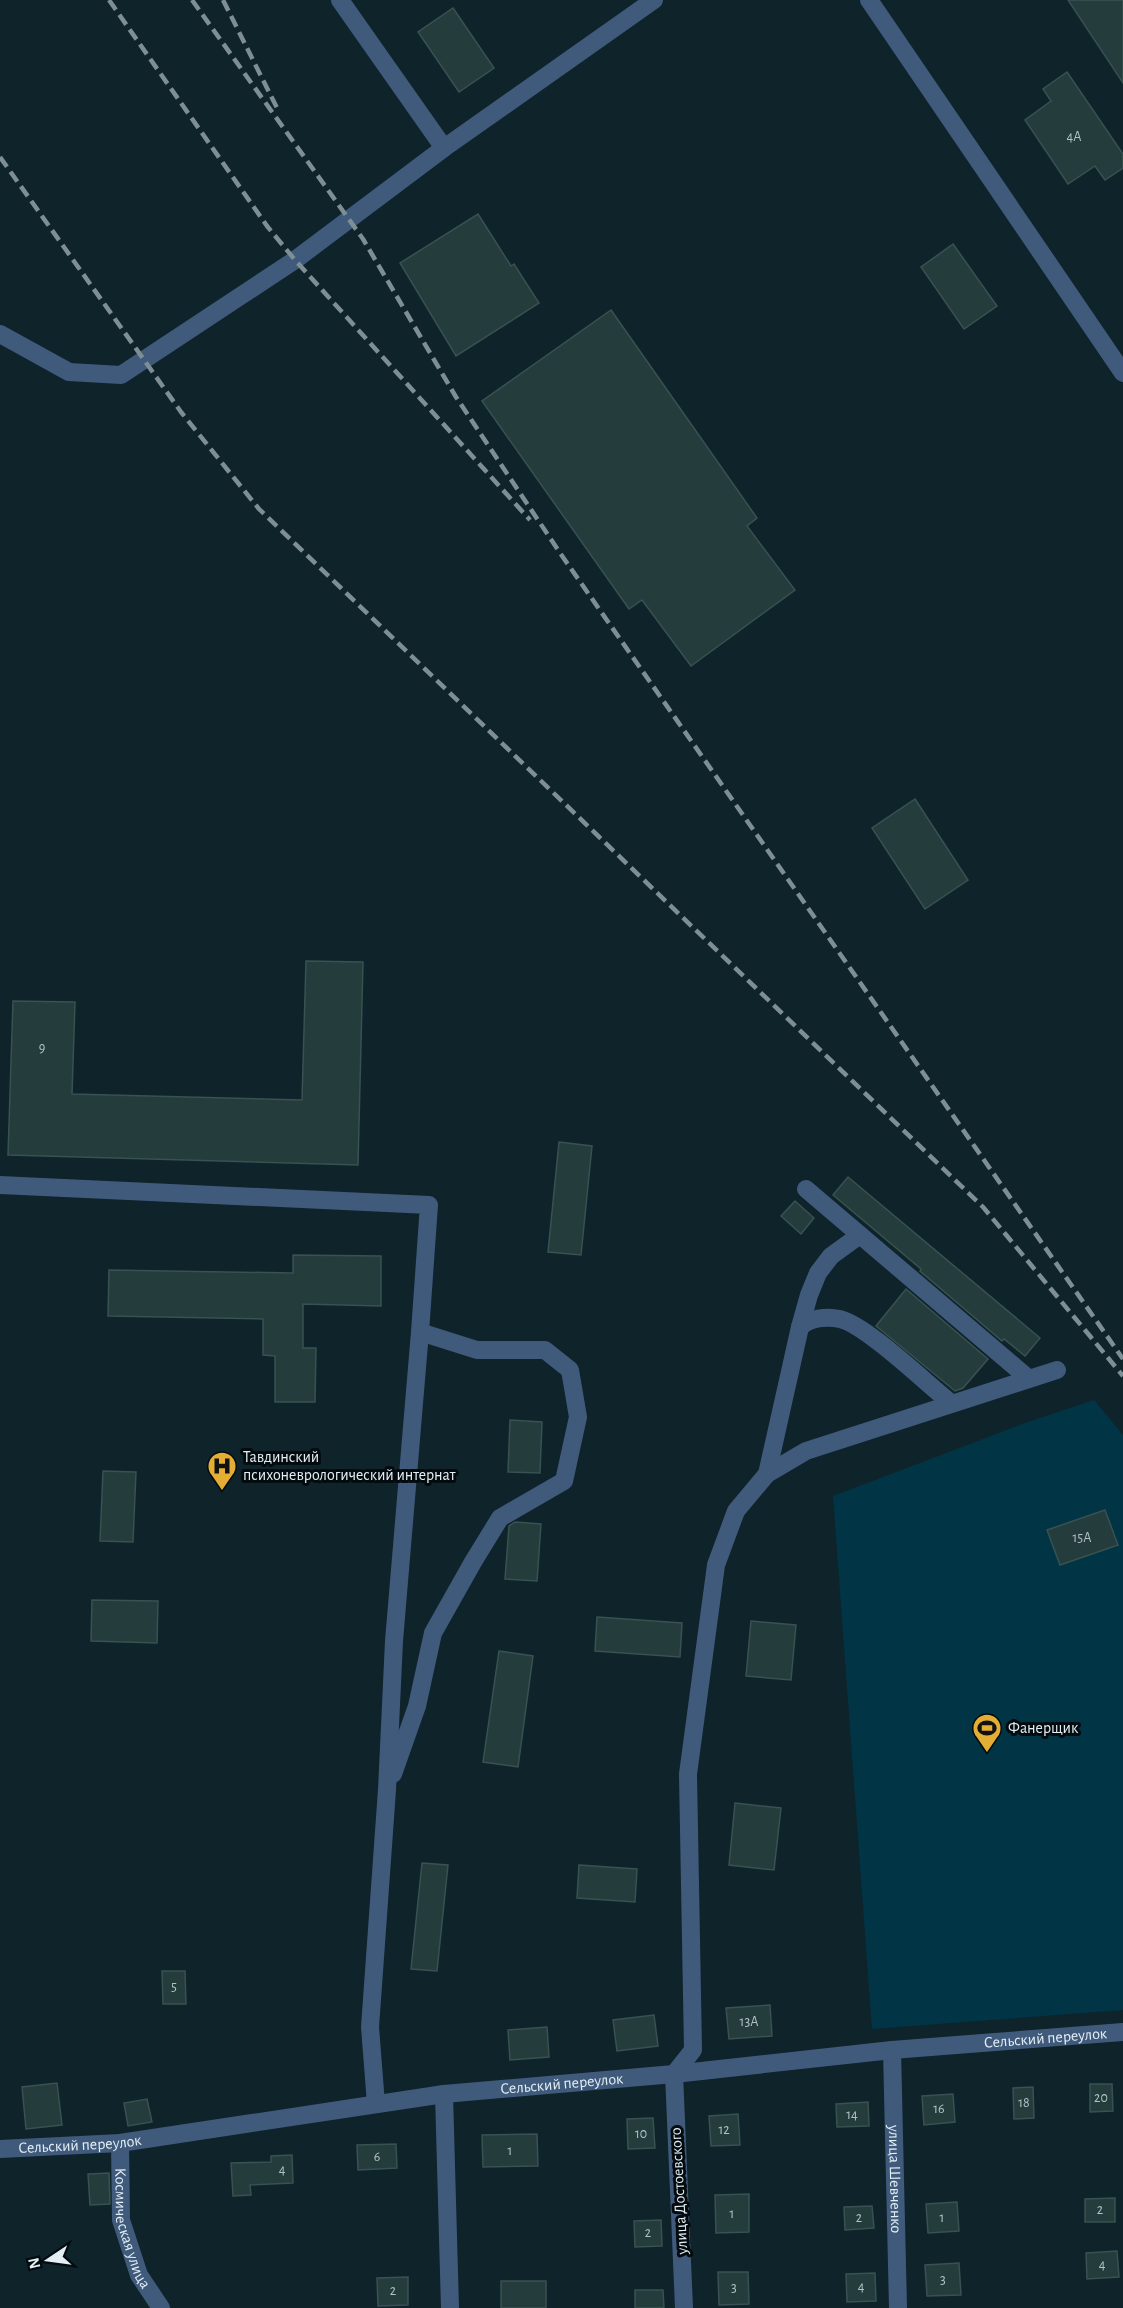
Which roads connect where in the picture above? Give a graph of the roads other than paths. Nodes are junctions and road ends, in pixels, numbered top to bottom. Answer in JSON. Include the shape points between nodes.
{"nodes":[{"id":1,"x":340,"y":0,"type":"edge"},
{"id":2,"x":654,"y":0,"type":"edge"},
{"id":3,"x":869,"y":0,"type":"edge"},
{"id":4,"x":444,"y":148,"type":"junction"},
{"id":5,"x":0,"y":334,"type":"edge"},
{"id":6,"x":1123,"y":373,"type":"edge"},
{"id":7,"x":0,"y":1185,"type":"edge"},
{"id":8,"x":806,"y":1189,"type":"dead end"},
{"id":9,"x":860,"y":1235,"type":"junction"},
{"id":10,"x":800,"y":1327,"type":"junction"},
{"id":11,"x":420,"y":1332,"type":"junction"},
{"id":12,"x":1057,"y":1371,"type":"dead end"},
{"id":13,"x":1028,"y":1378,"type":"junction"},
{"id":14,"x":951,"y":1403,"type":"junction"},
{"id":15,"x":767,"y":1473,"type":"junction"},
{"id":16,"x":387,"y":1790,"type":"junction"},
{"id":17,"x":1123,"y":2032,"type":"edge"},
{"id":18,"x":892,"y":2050,"type":"junction"},
{"id":19,"x":674,"y":2074,"type":"junction"},
{"id":20,"x":444,"y":2094,"type":"junction"},
{"id":21,"x":376,"y":2104,"type":"junction"},
{"id":22,"x":120,"y":2143,"type":"junction"},
{"id":23,"x":0,"y":2149,"type":"edge"},
{"id":24,"x":161,"y":2308,"type":"edge"},
{"id":25,"x":450,"y":2308,"type":"edge"},
{"id":26,"x":684,"y":2308,"type":"edge"},
{"id":27,"x":898,"y":2308,"type":"edge"}],
"edges":[{"from":1,"to":4,"type":"street"},
{"from":2,"to":4,"type":"street"},
{"from":3,"to":6,"type":"street"},
{"from":4,"to":5,"type":"street","via":[[295,260],[121,375],[69,372]]},
{"from":7,"to":11,"type":"street","via":[[429,1205]]},
{"from":8,"to":9,"type":"street"},
{"from":9,"to":10,"type":"street","via":[[831,1256],[818,1273]]},
{"from":9,"to":13,"type":"street"},
{"from":10,"to":14,"type":"street","via":[[808,1320],[841,1319],[864,1331]]},
{"from":10,"to":15,"type":"street"},
{"from":11,"to":16,"type":"street","via":[[393,1641]]},
{"from":11,"to":16,"type":"street","via":[[477,1350],[545,1350],[570,1370],[578,1417],[564,1481],[500,1518],[433,1633],[417,1707]]},
{"from":12,"to":13,"type":"street"},
{"from":13,"to":14,"type":"street"},
{"from":14,"to":15,"type":"street","via":[[806,1451]]},
{"from":15,"to":19,"type":"street","via":[[736,1511],[716,1565],[688,1774],[693,2050]]},
{"from":16,"to":21,"type":"street","via":[[370,2027]]},
{"from":17,"to":18,"type":"street","name":"Сельский переулок"},
{"from":18,"to":19,"type":"street","name":"Сельский переулок"},
{"from":18,"to":27,"type":"street","name":"улица Шевченко"},
{"from":19,"to":20,"type":"street","name":"Сельский переулок"},
{"from":19,"to":26,"type":"street","name":"улица Достоевского"},
{"from":20,"to":21,"type":"street","name":"Сельский переулок"},
{"from":20,"to":25,"type":"street"},
{"from":21,"to":22,"type":"street","name":"Сельский переулок"},
{"from":22,"to":23,"type":"street","name":"Сельский переулок"},
{"from":22,"to":24,"type":"street","name":"Космическая улица","via":[[121,2220],[139,2274]]}]}
